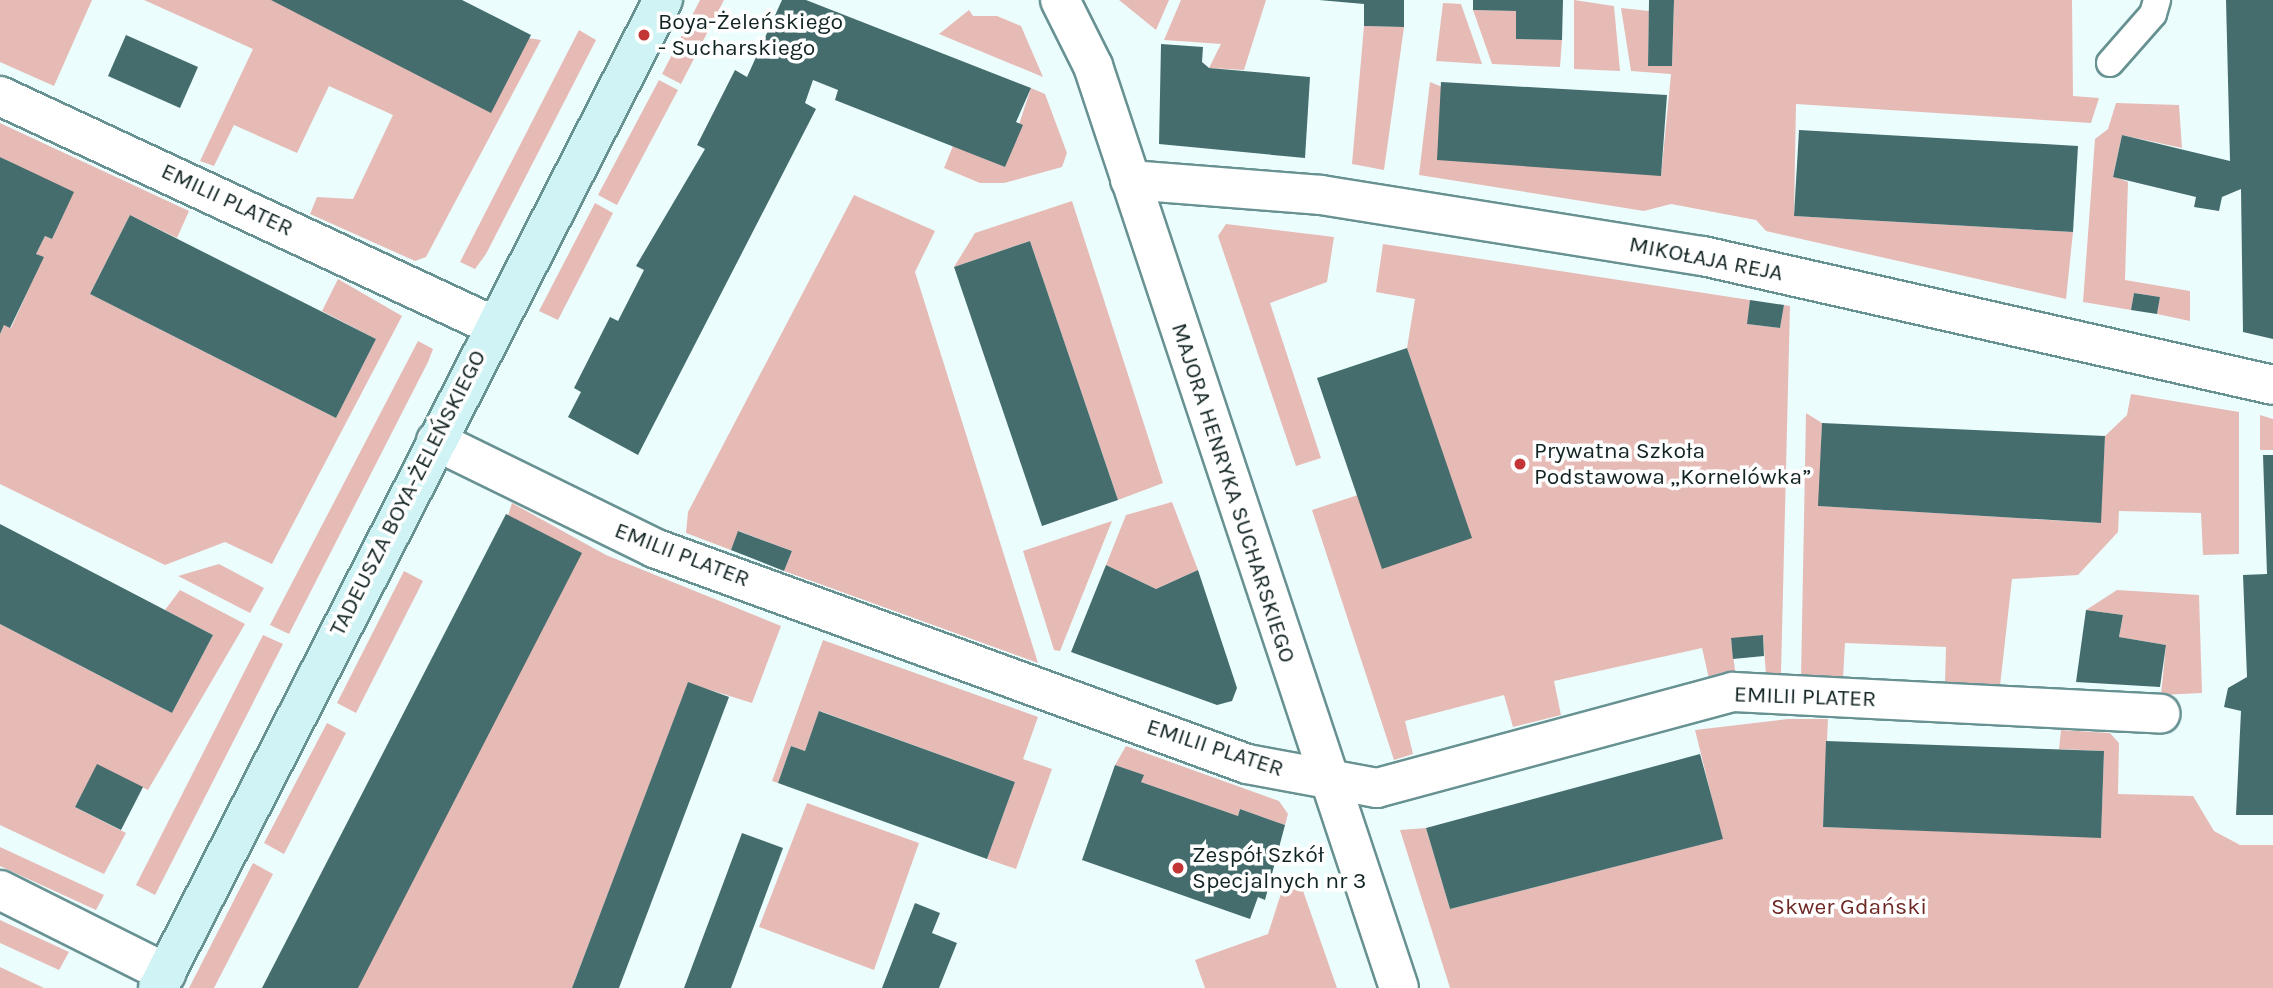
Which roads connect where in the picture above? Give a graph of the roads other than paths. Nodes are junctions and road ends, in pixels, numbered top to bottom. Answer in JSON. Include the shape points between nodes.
{"nodes":[{"id":1,"x":663,"y":0,"type":"edge"},
{"id":2,"x":1060,"y":0,"type":"edge"},
{"id":3,"x":2157,"y":0,"type":"edge"},
{"id":4,"x":2110,"y":63,"type":"dead end"},
{"id":5,"x":0,"y":96,"type":"edge"},
{"id":6,"x":1130,"y":180,"type":"junction"},
{"id":7,"x":492,"y":325,"type":"junction"},
{"id":8,"x":2273,"y":386,"type":"edge"},
{"id":9,"x":436,"y":441,"type":"junction"},
{"id":10,"x":2160,"y":713,"type":"dead end"},
{"id":11,"x":1327,"y":780,"type":"junction"},
{"id":12,"x":0,"y":890,"type":"edge"},
{"id":13,"x":162,"y":981,"type":"edge"},
{"id":14,"x":1399,"y":988,"type":"edge"}],
"edges":[{"from":1,"to":7,"type":"street","name":"TADEUSZA BOYA-ŻELEŃSKIEGO"},
{"from":2,"to":6,"type":"street","name":"MAJORA HENRYKA SUCHARSKIEGO","via":[[1093,66]]},
{"from":3,"to":4,"type":"lane","via":[[2153,15]]},
{"from":5,"to":7,"type":"street","name":"EMILII PLATER"},
{"from":6,"to":8,"type":"street","name":"MIKOŁAJA REJA","via":[[1321,195],[1703,256]]},
{"from":6,"to":11,"type":"street","name":"MAJORA HENRYKA SUCHARSKIEGO"},
{"from":7,"to":9,"type":"street","name":"TADEUSZA BOYA-ŻELEŃSKIEGO"},
{"from":9,"to":11,"type":"street","name":"EMILII PLATER","via":[[654,548],[1247,764]]},
{"from":9,"to":13,"type":"street","name":"TADEUSZA BOYA-ŻELEŃSKIEGO"},
{"from":10,"to":11,"type":"street","name":"EMILII PLATER","via":[[1733,692],[1394,787]]},
{"from":11,"to":14,"type":"street","name":"MAJORA HENRYKA SUCHARSKIEGO"},
{"from":12,"to":13,"type":"street"}]}
